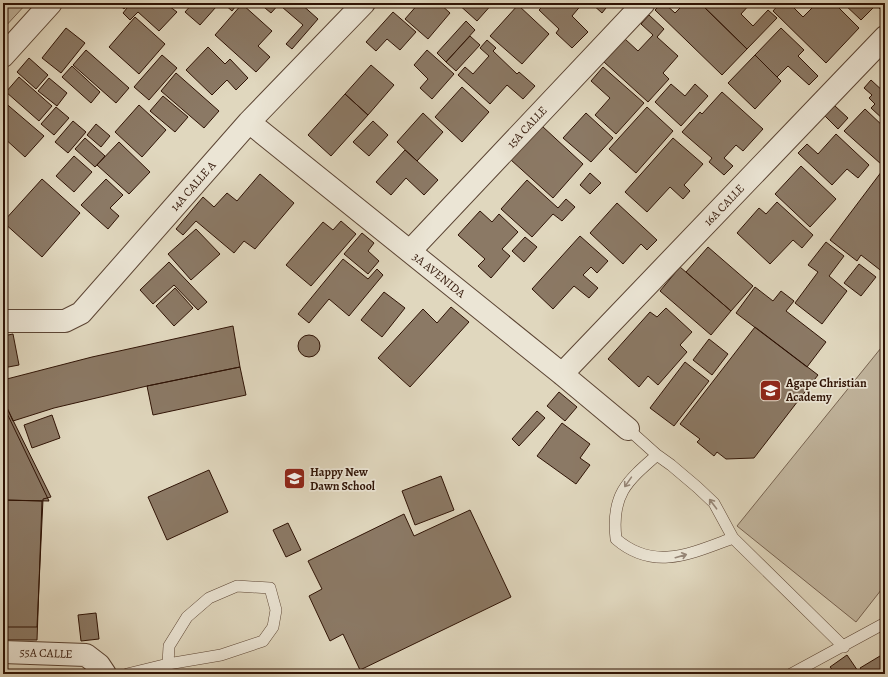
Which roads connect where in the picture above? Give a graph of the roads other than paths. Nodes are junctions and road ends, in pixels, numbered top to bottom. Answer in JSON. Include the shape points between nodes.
{"nodes":[{"id":1,"x":51,"y":3,"type":"edge"},
{"id":2,"x":364,"y":3,"type":"edge"},
{"id":3,"x":644,"y":3,"type":"edge"},
{"id":4,"x":885,"y":37,"type":"edge"},
{"id":5,"x":3,"y":56,"type":"edge"},
{"id":6,"x":249,"y":122,"type":"junction"},
{"id":7,"x":410,"y":251,"type":"junction"},
{"id":8,"x":3,"y":321,"type":"edge"},
{"id":9,"x":562,"y":374,"type":"junction"},
{"id":10,"x":628,"y":429,"type":"joint"},
{"id":11,"x":657,"y":455,"type":"junction"},
{"id":12,"x":733,"y":538,"type":"junction"},
{"id":13,"x":885,"y":623,"type":"edge"},
{"id":14,"x":844,"y":647,"type":"junction"},
{"id":15,"x":3,"y":652,"type":"edge"},
{"id":16,"x":168,"y":664,"type":"junction"},
{"id":17,"x":152,"y":671,"type":"edge"},
{"id":18,"x":105,"y":674,"type":"edge"},
{"id":19,"x":127,"y":674,"type":"edge"},
{"id":20,"x":791,"y":674,"type":"edge"}],
"edges":[{"from":1,"to":5,"type":"street"},
{"from":2,"to":6,"type":"street","name":"14A CALLE A"},
{"from":3,"to":7,"type":"street","name":"15A CALLE"},
{"from":4,"to":9,"type":"street","name":"16A CALLE"},
{"from":6,"to":7,"type":"street","name":"3A AVENIDA"},
{"from":6,"to":8,"type":"street","name":"14A CALLE A","via":[[81,313],[65,321]]},
{"from":7,"to":9,"type":"street","name":"3A AVENIDA"},
{"from":9,"to":10,"type":"street","name":"3A AVENIDA"},
{"from":10,"to":11,"type":"lane"},
{"from":12,"to":11,"type":"lane","one_way":true,"via":[[714,503]]},
{"from":11,"to":12,"type":"lane","one_way":true,"via":[[632,476],[618,499],[614,523],[616,539],[634,551],[654,557],[675,558]]},
{"from":12,"to":14,"type":"lane"},
{"from":13,"to":14,"type":"lane"},
{"from":14,"to":20,"type":"lane"},
{"from":15,"to":18,"type":"street","name":"55A CALLE","via":[[86,655],[99,665]]},
{"from":16,"to":16,"type":"lane","via":[[221,655],[263,641],[273,627],[276,610],[270,588],[237,586],[209,598],[187,618],[169,646]]},
{"from":16,"to":17,"type":"lane"},
{"from":17,"to":19,"type":"lane"}]}
